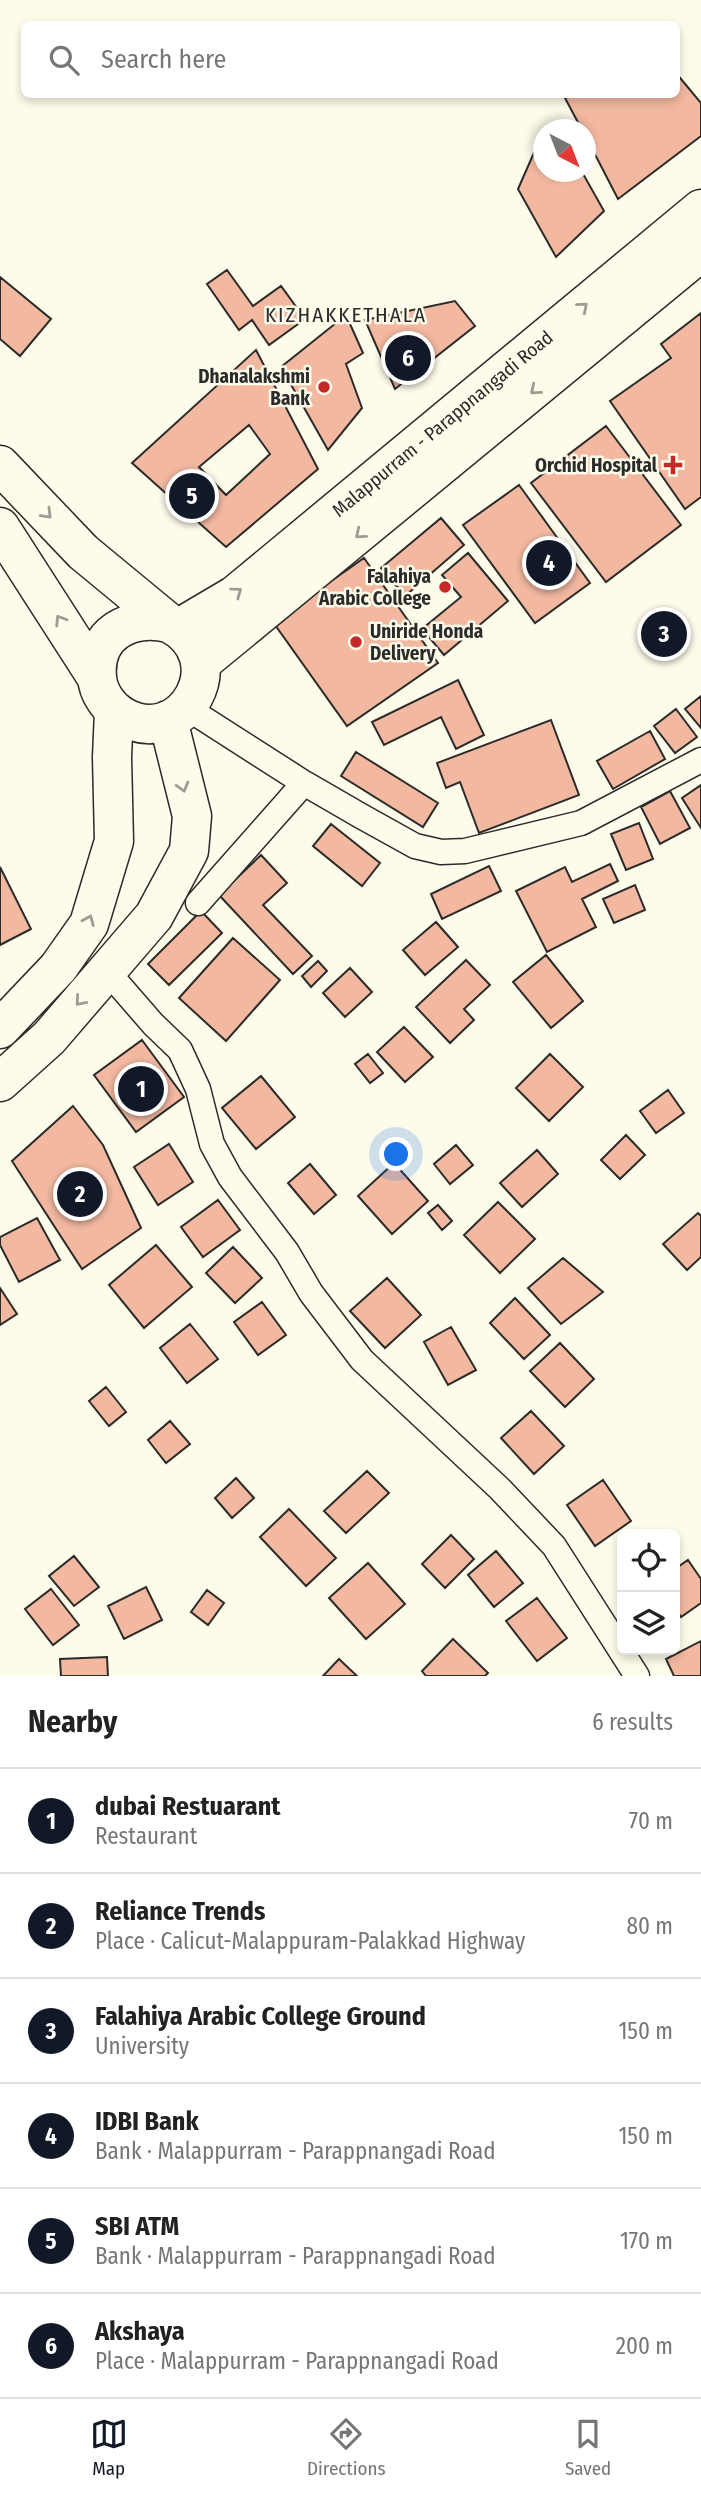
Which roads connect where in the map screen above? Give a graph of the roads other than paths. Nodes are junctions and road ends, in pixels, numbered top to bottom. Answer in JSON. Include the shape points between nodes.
{"nodes":[{"id":1,"x":701,"y":209,"type":"edge"},
{"id":2,"x":701,"y":252,"type":"edge"},
{"id":3,"x":0,"y":465,"type":"edge"},
{"id":4,"x":0,"y":527,"type":"edge"},
{"id":5,"x":174,"y":625,"type":"junction"},
{"id":6,"x":201,"y":663,"type":"junction"},
{"id":7,"x":97,"y":678,"type":"junction"},
{"id":8,"x":114,"y":711,"type":"junction"},
{"id":9,"x":178,"y":714,"type":"junction"},
{"id":10,"x":701,"y":760,"type":"edge"},
{"id":11,"x":304,"y":783,"type":"junction"},
{"id":12,"x":198,"y":903,"type":"dead end"},
{"id":13,"x":107,"y":971,"type":"junction"},
{"id":14,"x":0,"y":1029,"type":"edge"},
{"id":15,"x":0,"y":1082,"type":"edge"},
{"id":16,"x":636,"y":1676,"type":"edge"}],
"edges":[{"from":5,"to":1,"type":"main road","name":"Malappurram - Parappnangadi Road","one_way":true,"via":[[235,595]]},
{"from":2,"to":6,"type":"main road","name":"Malappurram - Parappnangadi Road","one_way":true},
{"from":3,"to":5,"type":"main road","one_way":true,"via":[[83,552]]},
{"from":7,"to":4,"type":"main road","one_way":true},
{"from":5,"to":6,"type":"main road","via":[[197,649]]},
{"from":5,"to":7,"type":"main road","via":[[151,619],[117,629],[101,651]]},
{"from":6,"to":9,"type":"main road","via":[[199,687]]},
{"from":7,"to":8,"type":"main road"},
{"from":8,"to":9,"type":"main road","via":[[149,724]]},
{"from":14,"to":8,"type":"main road","one_way":true,"via":[[58,968],[89,924],[114,841]]},
{"from":9,"to":11,"type":"street"},
{"from":9,"to":13,"type":"main road","one_way":true,"via":[[192,816],[189,851],[154,916]]},
{"from":10,"to":11,"type":"street","via":[[582,823],[465,851],[415,846]]},
{"from":11,"to":12,"type":"street"},
{"from":13,"to":15,"type":"main road","one_way":true,"via":[[49,1038]]},
{"from":13,"to":16,"type":"street","via":[[180,1050],[198,1089],[212,1144],[311,1293],[362,1360],[554,1546]]}]}
